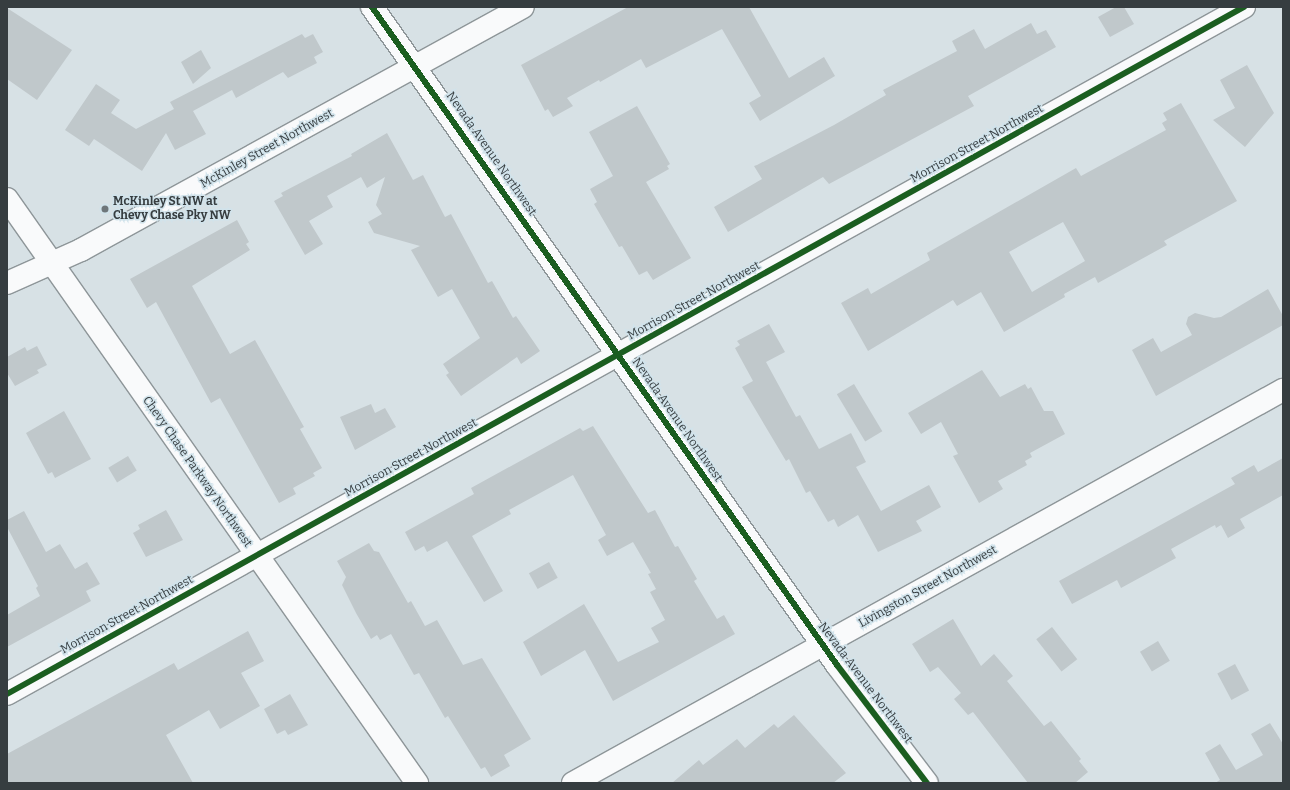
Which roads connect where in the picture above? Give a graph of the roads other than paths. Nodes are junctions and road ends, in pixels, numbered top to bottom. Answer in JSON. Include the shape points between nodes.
{"nodes":[{"id":1,"x":372,"y":7,"type":"edge"},
{"id":2,"x":523,"y":7,"type":"edge"},
{"id":3,"x":1244,"y":7,"type":"edge"},
{"id":4,"x":416,"y":67,"type":"junction"},
{"id":5,"x":7,"y":199,"type":"edge"},
{"id":6,"x":52,"y":262,"type":"junction"},
{"id":7,"x":7,"y":283,"type":"edge"},
{"id":8,"x":618,"y":355,"type":"junction"},
{"id":9,"x":1283,"y":390,"type":"edge"},
{"id":10,"x":256,"y":556,"type":"junction"},
{"id":11,"x":823,"y":646,"type":"junction"},
{"id":12,"x":7,"y":694,"type":"edge"},
{"id":13,"x":417,"y":783,"type":"edge"},
{"id":14,"x":573,"y":783,"type":"edge"},
{"id":15,"x":927,"y":783,"type":"edge"}],
"edges":[{"from":1,"to":4,"type":"street","name":"Nevada Avenue Northwest"},
{"from":2,"to":4,"type":"street","name":"McKinley Street Northwest"},
{"from":3,"to":8,"type":"street","name":"Morrison Street Northwest"},
{"from":4,"to":6,"type":"street","name":"McKinley Street Northwest","via":[[81,250]]},
{"from":4,"to":8,"type":"street","name":"Nevada Avenue Northwest"},
{"from":5,"to":6,"type":"street","name":"Chevy Chase Parkway Northwest"},
{"from":6,"to":7,"type":"street","name":"McKinley Street Northwest"},
{"from":6,"to":10,"type":"street","name":"Chevy Chase Parkway Northwest"},
{"from":8,"to":10,"type":"street","name":"Morrison Street Northwest"},
{"from":8,"to":11,"type":"street","name":"Nevada Avenue Northwest"},
{"from":9,"to":11,"type":"street","name":"Livingston Street Northwest"},
{"from":10,"to":12,"type":"street","name":"Morrison Street Northwest"},
{"from":10,"to":13,"type":"street","name":"Chevy Chase Parkway Northwest"},
{"from":11,"to":14,"type":"street","name":"Livingston Street Northwest"},
{"from":11,"to":15,"type":"street","name":"Nevada Avenue Northwest"}]}
